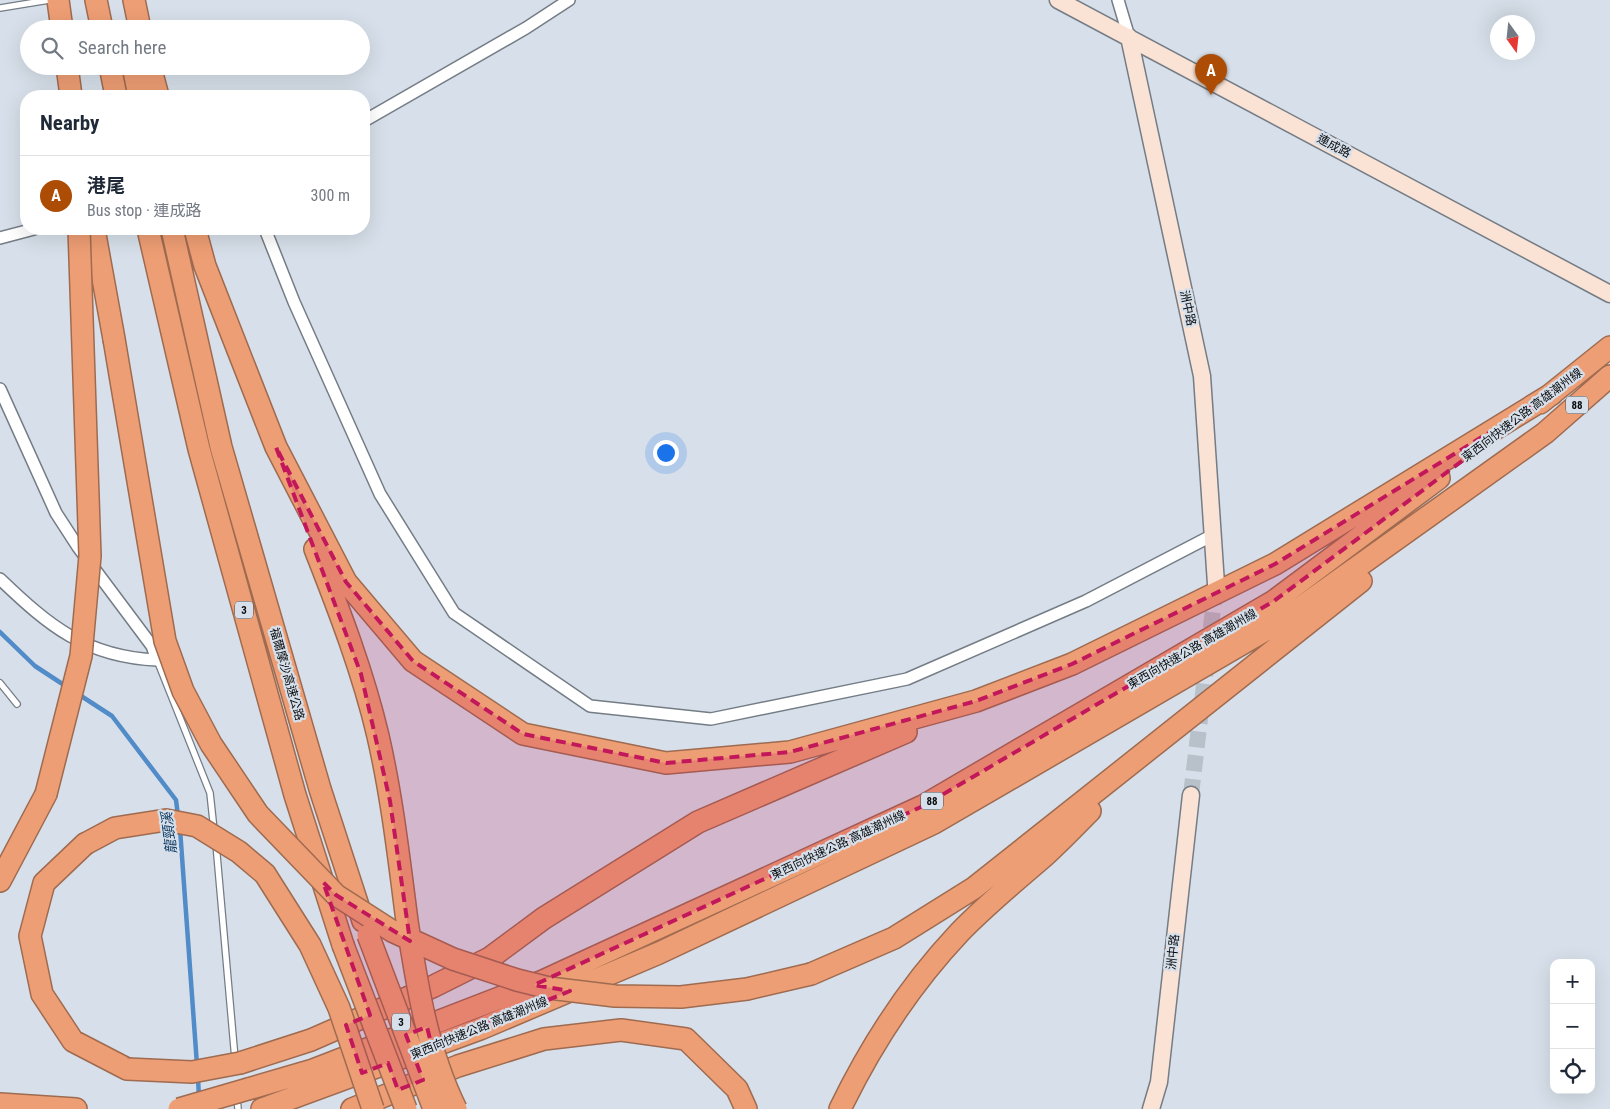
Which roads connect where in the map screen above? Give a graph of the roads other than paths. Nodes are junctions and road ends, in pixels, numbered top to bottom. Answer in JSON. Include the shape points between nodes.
{"nodes":[{"id":1,"x":48,"y":0,"type":"edge"},
{"id":2,"x":58,"y":0,"type":"edge"},
{"id":3,"x":96,"y":0,"type":"edge"},
{"id":4,"x":119,"y":0,"type":"edge"},
{"id":5,"x":134,"y":0,"type":"edge"},
{"id":6,"x":569,"y":0,"type":"edge"},
{"id":7,"x":1058,"y":0,"type":"edge"},
{"id":8,"x":1118,"y":0,"type":"edge"},
{"id":9,"x":0,"y":8,"type":"edge"},
{"id":10,"x":61,"y":20,"type":"edge"},
{"id":11,"x":100,"y":20,"type":"edge"},
{"id":12,"x":123,"y":20,"type":"edge"},
{"id":13,"x":138,"y":20,"type":"edge"},
{"id":14,"x":1129,"y":37,"type":"junction"},
{"id":15,"x":68,"y":75,"type":"edge"},
{"id":16,"x":112,"y":75,"type":"edge"},
{"id":17,"x":135,"y":75,"type":"edge"},
{"id":18,"x":152,"y":75,"type":"edge"},
{"id":19,"x":70,"y":90,"type":"edge"},
{"id":20,"x":115,"y":90,"type":"edge"},
{"id":21,"x":138,"y":90,"type":"edge"},
{"id":22,"x":156,"y":90,"type":"edge"},
{"id":23,"x":370,"y":118,"type":"edge"},
{"id":24,"x":20,"y":233,"type":"edge"},
{"id":25,"x":79,"y":235,"type":"edge"},
{"id":26,"x":95,"y":235,"type":"edge"},
{"id":27,"x":150,"y":235,"type":"edge"},
{"id":28,"x":174,"y":235,"type":"edge"},
{"id":29,"x":197,"y":235,"type":"edge"},
{"id":30,"x":267,"y":235,"type":"edge"},
{"id":31,"x":0,"y":238,"type":"edge"},
{"id":32,"x":1610,"y":294,"type":"edge"},
{"id":33,"x":1610,"y":347,"type":"edge"},
{"id":34,"x":1610,"y":376,"type":"edge"},
{"id":35,"x":0,"y":389,"type":"edge"},
{"id":36,"x":1552,"y":394,"type":"junction"},
{"id":37,"x":1545,"y":434,"type":"junction"},
{"id":38,"x":276,"y":447,"type":"junction"},
{"id":39,"x":1212,"y":535,"type":"junction"},
{"id":40,"x":0,"y":580,"type":"edge"},
{"id":41,"x":1216,"y":584,"type":"tunnel mouth"},
{"id":42,"x":157,"y":660,"type":"junction"},
{"id":43,"x":0,"y":683,"type":"edge"},
{"id":44,"x":976,"y":702,"type":"junction"},
{"id":45,"x":17,"y":704,"type":"dead end"},
{"id":46,"x":1169,"y":733,"type":"junction"},
{"id":47,"x":1191,"y":795,"type":"tunnel mouth"},
{"id":48,"x":0,"y":881,"type":"edge"},
{"id":49,"x":240,"y":1076,"type":"junction"},
{"id":50,"x":0,"y":1104,"type":"edge"},
{"id":51,"x":76,"y":1109,"type":"edge"},
{"id":52,"x":180,"y":1109,"type":"edge"},
{"id":53,"x":238,"y":1109,"type":"edge"},
{"id":54,"x":262,"y":1109,"type":"edge"},
{"id":55,"x":352,"y":1109,"type":"edge"},
{"id":56,"x":373,"y":1109,"type":"edge"},
{"id":57,"x":406,"y":1109,"type":"edge"},
{"id":58,"x":434,"y":1109,"type":"edge"},
{"id":59,"x":456,"y":1109,"type":"edge"},
{"id":60,"x":746,"y":1109,"type":"edge"},
{"id":61,"x":840,"y":1109,"type":"edge"},
{"id":62,"x":1151,"y":1109,"type":"edge"}],
"edges":[{"from":1,"to":9,"type":"lane"},
{"from":2,"to":10,"type":"highway"},
{"from":3,"to":11,"type":"highway"},
{"from":4,"to":12,"type":"highway"},
{"from":5,"to":13,"type":"highway"},
{"from":6,"to":23,"type":"street"},
{"from":7,"to":14,"type":"street","name":"連成路"},
{"from":8,"to":14,"type":"street"},
{"from":14,"to":32,"type":"street","name":"連成路"},
{"from":14,"to":39,"type":"street","name":"洲中路","via":[[1202,376]]},
{"from":15,"to":19,"type":"highway"},
{"from":16,"to":20,"type":"highway"},
{"from":17,"to":21,"type":"highway"},
{"from":18,"to":22,"type":"highway"},
{"from":24,"to":31,"type":"street"},
{"from":25,"to":48,"type":"highway","bridge":true,"via":[[90,556],[81,656],[46,794]]},
{"from":26,"to":46,"type":"highway","bridge":true,"via":[[165,641],[183,691],[211,744],[258,814],[336,895],[392,931],[453,960],[517,980],[624,997],[681,997],[747,990],[811,974],[885,943],[948,907]]},
{"from":27,"to":57,"type":"highway","name":"福爾摩沙高速公路","number":"3","bridge":true,"via":[[199,449],[295,795],[343,945]]},
{"from":28,"to":58,"type":"highway","name":"福爾摩沙高速公路","number":"3","bridge":true,"via":[[221,447],[320,789],[368,935]]},
{"from":29,"to":38,"type":"highway","via":[[205,266]]},
{"from":30,"to":39,"type":"street","via":[[380,494],[454,613],[590,706],[711,719],[907,679],[1086,601]]},
{"from":33,"to":36,"type":"highway","name":"東西向快速公路 高雄潮州線","number":"88"},
{"from":34,"to":37,"type":"highway","name":"東西向快速公路 高雄潮州線","number":"88"},
{"from":35,"to":42,"type":"street","via":[[56,513],[152,646]]},
{"from":36,"to":44,"type":"highway","via":[[1275,564],[1072,664]]},
{"from":36,"to":49,"type":"highway","name":"東西向快速公路 高雄潮州線","number":"88","via":[[1274,601],[924,806],[543,981],[313,1070]]},
{"from":37,"to":46,"type":"highway"},
{"from":37,"to":54,"type":"highway","name":"東西向快速公路 高雄潮州線","number":"88","via":[[1283,620],[934,823],[659,953],[489,1026]]},
{"from":38,"to":44,"type":"highway","via":[[346,582],[413,661],[523,734],[666,763],[790,752]]},
{"from":38,"to":59,"type":"highway","bridge":true,"via":[[361,674],[378,737],[390,801],[419,998],[432,1045]]},
{"from":39,"to":41,"type":"street","name":"洲中路"},
{"from":40,"to":42,"type":"street","via":[[41,618],[71,638],[130,659]]},
{"from":42,"to":49,"type":"lane","via":[[210,793]]},
{"from":43,"to":45,"type":"lane"},
{"from":44,"to":49,"type":"highway","via":[[698,822],[544,918],[490,958]]},
{"from":46,"to":61,"type":"highway","via":[[1042,858],[985,907],[934,962],[889,1022]]},
{"from":47,"to":62,"type":"street","name":"洲中路","via":[[1159,1082]]},
{"from":49,"to":52,"type":"highway","name":"東西向快速公路 高雄潮州線","number":"88","bridge":true},
{"from":49,"to":53,"type":"lane"},
{"from":49,"to":56,"type":"highway","bridge":true,"via":[[127,1069],[73,1041],[42,994],[30,936],[44,883],[85,844],[115,828],[166,820],[197,826],[265,874],[310,945],[342,1016]]},
{"from":50,"to":51,"type":"highway"},
{"from":55,"to":60,"type":"highway","via":[[458,1066],[544,1040],[621,1030],[686,1039],[737,1089]]}]}
